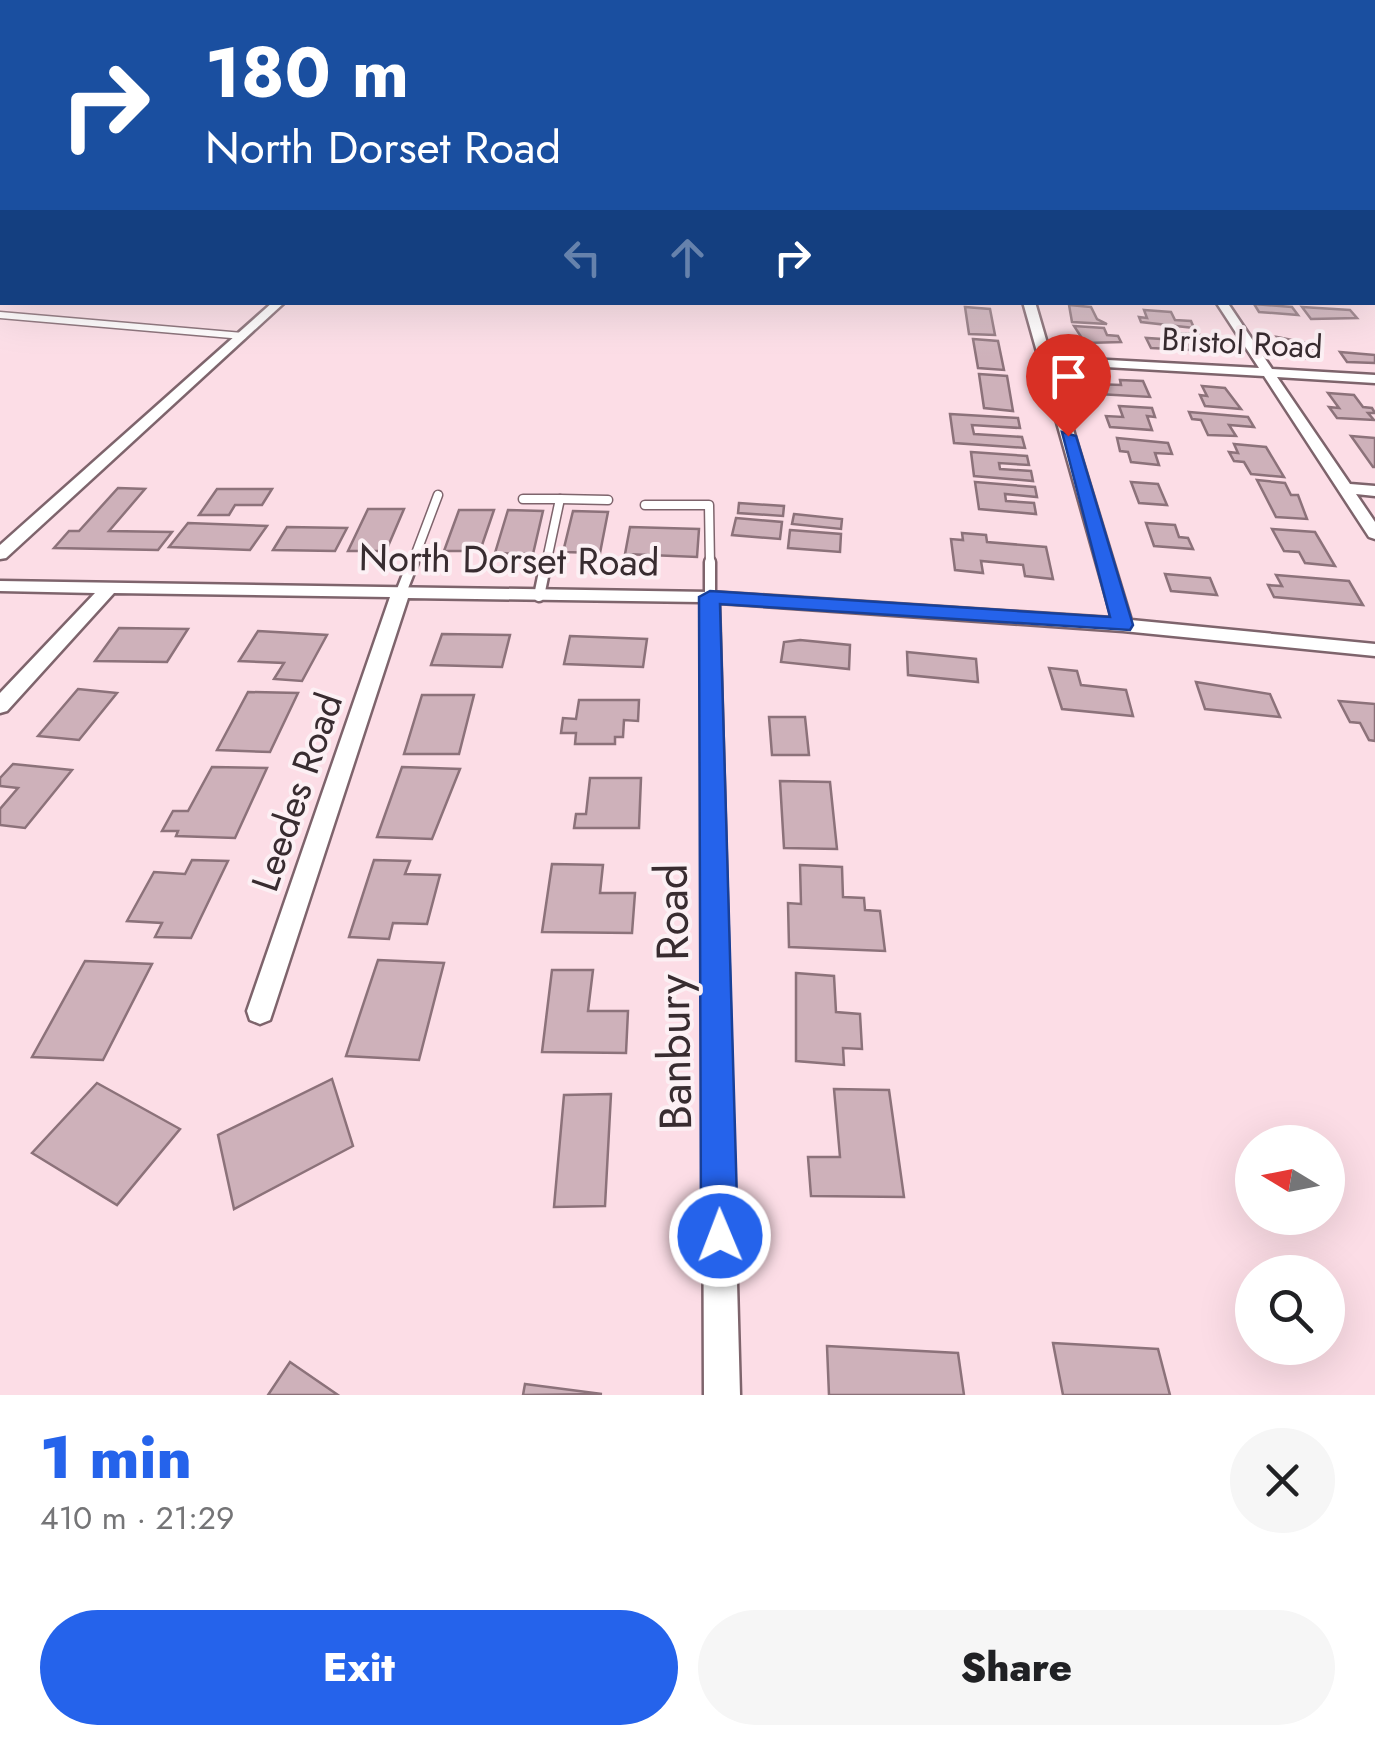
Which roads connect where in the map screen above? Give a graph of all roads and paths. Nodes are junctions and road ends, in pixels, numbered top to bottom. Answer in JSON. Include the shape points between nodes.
{"nodes":[{"id":1,"x":277,"y":305,"type":"edge"},
{"id":2,"x":1030,"y":305,"type":"edge"},
{"id":3,"x":1223,"y":305,"type":"edge"},
{"id":4,"x":0,"y":315,"type":"edge"},
{"id":5,"x":243,"y":336,"type":"junction"},
{"id":6,"x":1046,"y":360,"type":"junction"},
{"id":7,"x":1268,"y":372,"type":"junction"},
{"id":8,"x":1375,"y":379,"type":"edge"},
{"id":9,"x":1342,"y":488,"type":"junction"},
{"id":10,"x":1375,"y":491,"type":"edge"},
{"id":11,"x":438,"y":495,"type":"dead end"},
{"id":12,"x":523,"y":499,"type":"dead end"},
{"id":13,"x":560,"y":499,"type":"junction"},
{"id":14,"x":608,"y":500,"type":"dead end"},
{"id":15,"x":645,"y":505,"type":"dead end"},
{"id":16,"x":1375,"y":534,"type":"edge"},
{"id":17,"x":0,"y":554,"type":"edge"},
{"id":18,"x":0,"y":586,"type":"edge"},
{"id":19,"x":108,"y":589,"type":"junction"},
{"id":20,"x":400,"y":595,"type":"junction"},
{"id":21,"x":538,"y":596,"type":"junction"},
{"id":22,"x":710,"y":597,"type":"junction"},
{"id":23,"x":1123,"y":625,"type":"junction"},
{"id":24,"x":1375,"y":650,"type":"edge"},
{"id":25,"x":0,"y":706,"type":"edge"},
{"id":26,"x":260,"y":1011,"type":"dead end"},
{"id":27,"x":722,"y":1395,"type":"edge"}],
"edges":[{"from":1,"to":5,"type":"street"},
{"from":2,"to":6,"type":"street"},
{"from":3,"to":7,"type":"street"},
{"from":4,"to":5,"type":"lane"},
{"from":5,"to":17,"type":"street"},
{"from":6,"to":7,"type":"street","name":"Bristol Road"},
{"from":6,"to":23,"type":"street"},
{"from":7,"to":8,"type":"street","name":"Bristol Road"},
{"from":7,"to":9,"type":"street"},
{"from":9,"to":10,"type":"street"},
{"from":9,"to":16,"type":"street"},
{"from":11,"to":20,"type":"lane"},
{"from":12,"to":13,"type":"lane"},
{"from":13,"to":14,"type":"lane"},
{"from":13,"to":21,"type":"lane"},
{"from":15,"to":22,"type":"lane","via":[[708,506]]},
{"from":18,"to":19,"type":"street","name":"North Dorset Road"},
{"from":19,"to":20,"type":"street","name":"North Dorset Road"},
{"from":19,"to":25,"type":"street"},
{"from":20,"to":21,"type":"street","name":"North Dorset Road"},
{"from":20,"to":26,"type":"street","name":"Leedes Road"},
{"from":21,"to":22,"type":"street","name":"North Dorset Road"},
{"from":22,"to":23,"type":"street","name":"North Dorset Road"},
{"from":22,"to":27,"type":"street","name":"Banbury Road"},
{"from":23,"to":24,"type":"street","name":"North Dorset Road"}]}
